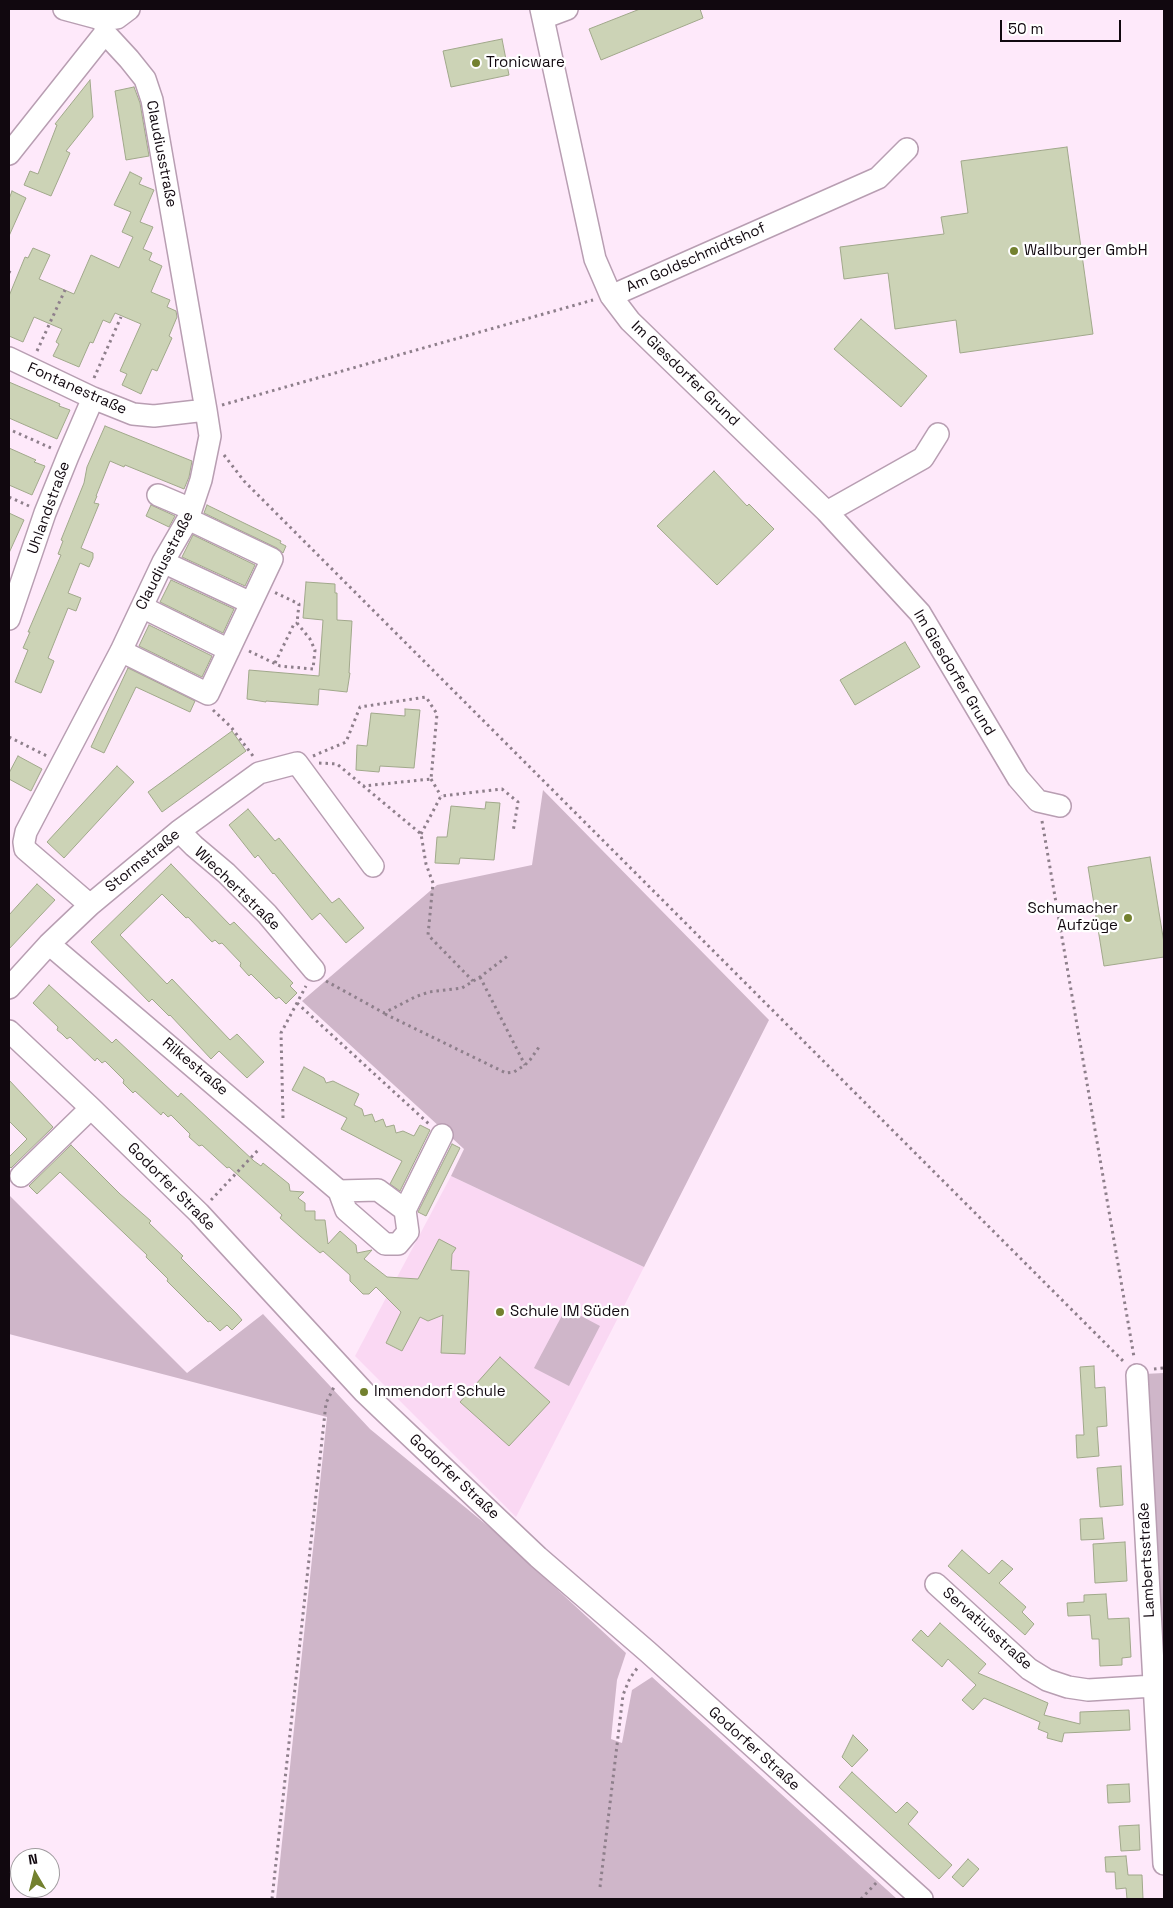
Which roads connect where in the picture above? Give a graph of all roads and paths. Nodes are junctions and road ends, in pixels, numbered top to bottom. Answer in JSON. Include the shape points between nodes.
{"nodes":[{"id":1,"x":64,"y":9,"type":"edge"},
{"id":2,"x":129,"y":9,"type":"edge"},
{"id":3,"x":567,"y":9,"type":"edge"},
{"id":4,"x":542,"y":14,"type":"edge"},
{"id":5,"x":105,"y":26,"type":"junction"},
{"id":6,"x":907,"y":148,"type":"dead end"},
{"id":7,"x":9,"y":154,"type":"edge"},
{"id":8,"x":11,"y":268,"type":"dead end"},
{"id":9,"x":9,"y":273,"type":"edge"},
{"id":10,"x":64,"y":290,"type":"dead end"},
{"id":11,"x":611,"y":296,"type":"junction"},
{"id":12,"x":122,"y":317,"type":"dead end"},
{"id":13,"x":9,"y":358,"type":"edge"},
{"id":14,"x":30,"y":368,"type":"junction"},
{"id":15,"x":90,"y":396,"type":"junction"},
{"id":16,"x":206,"y":410,"type":"junction"},
{"id":17,"x":13,"y":431,"type":"dead end"},
{"id":18,"x":938,"y":434,"type":"dead end"},
{"id":19,"x":210,"y":436,"type":"junction"},
{"id":20,"x":68,"y":456,"type":"junction"},
{"id":21,"x":158,"y":495,"type":"dead end"},
{"id":22,"x":827,"y":512,"type":"junction"},
{"id":23,"x":189,"y":514,"type":"junction"},
{"id":24,"x":163,"y":562,"type":"junction"},
{"id":25,"x":256,"y":594,"type":"junction"},
{"id":26,"x":142,"y":606,"type":"junction"},
{"id":27,"x":9,"y":619,"type":"edge"},
{"id":28,"x":297,"y":623,"type":"junction"},
{"id":29,"x":231,"y":646,"type":"junction"},
{"id":30,"x":120,"y":651,"type":"junction"},
{"id":31,"x":274,"y":663,"type":"junction"},
{"id":32,"x":208,"y":694,"type":"junction"},
{"id":33,"x":9,"y":737,"type":"edge"},
{"id":34,"x":61,"y":763,"type":"junction"},
{"id":35,"x":296,"y":763,"type":"junction"},
{"id":36,"x":264,"y":772,"type":"junction"},
{"id":37,"x":431,"y":779,"type":"junction"},
{"id":38,"x":363,"y":786,"type":"junction"},
{"id":39,"x":442,"y":796,"type":"junction"},
{"id":40,"x":1038,"y":801,"type":"junction"},
{"id":41,"x":1060,"y":806,"type":"dead end"},
{"id":42,"x":179,"y":831,"type":"junction"},
{"id":43,"x":513,"y":832,"type":"dead end"},
{"id":44,"x":422,"y":834,"type":"junction"},
{"id":45,"x":373,"y":866,"type":"dead end"},
{"id":46,"x":90,"y":905,"type":"junction"},
{"id":47,"x":49,"y":944,"type":"junction"},
{"id":48,"x":509,"y":955,"type":"dead end"},
{"id":49,"x":314,"y":970,"type":"junction"},
{"id":50,"x":480,"y":977,"type":"junction"},
{"id":51,"x":473,"y":981,"type":"junction"},
{"id":52,"x":9,"y":988,"type":"edge"},
{"id":53,"x":297,"y":1003,"type":"junction"},
{"id":54,"x":384,"y":1013,"type":"junction"},
{"id":55,"x":9,"y":1031,"type":"edge"},
{"id":56,"x":539,"y":1047,"type":"dead end"},
{"id":57,"x":525,"y":1065,"type":"junction"},
{"id":58,"x":91,"y":1108,"type":"junction"},
{"id":59,"x":273,"y":1134,"type":"junction"},
{"id":60,"x":442,"y":1135,"type":"joint"},
{"id":61,"x":21,"y":1176,"type":"dead end"},
{"id":62,"x":340,"y":1191,"type":"junction"},
{"id":63,"x":405,"y":1210,"type":"junction"},
{"id":64,"x":199,"y":1213,"type":"junction"},
{"id":65,"x":1164,"y":1368,"type":"edge"},
{"id":66,"x":1136,"y":1375,"type":"junction"},
{"id":67,"x":336,"y":1384,"type":"dead end"},
{"id":68,"x":936,"y":1584,"type":"dead end"},
{"id":69,"x":648,"y":1652,"type":"junction"},
{"id":70,"x":1154,"y":1686,"type":"junction"},
{"id":71,"x":1164,"y":1864,"type":"edge"},
{"id":72,"x":888,"y":1870,"type":"junction"},
{"id":73,"x":600,"y":1887,"type":"dead end"},
{"id":74,"x":272,"y":1899,"type":"edge"},
{"id":75,"x":861,"y":1899,"type":"edge"},
{"id":76,"x":922,"y":1899,"type":"edge"}],
"edges":[{"from":1,"to":5,"type":"street"},
{"from":2,"to":5,"type":"street"},
{"from":3,"to":4,"type":"street","name":"Am Goldschmidtshof"},
{"from":4,"to":11,"type":"street","name":"Am Goldschmidtshof","via":[[595,259]]},
{"from":5,"to":7,"type":"street"},
{"from":5,"to":16,"type":"street","name":"Claudiusstraße","via":[[145,79],[152,100]]},
{"from":6,"to":11,"type":"street","name":"Am Goldschmidtshof","via":[[878,178]]},
{"from":8,"to":9,"type":"path"},
{"from":10,"to":14,"type":"path"},
{"from":11,"to":16,"type":"path"},
{"from":11,"to":22,"type":"street","name":"Im Giesdorfer Grund","via":[[630,321]]},
{"from":12,"to":15,"type":"path"},
{"from":13,"to":14,"type":"street","name":"Fontanestraße"},
{"from":14,"to":15,"type":"street","name":"Fontanestraße"},
{"from":15,"to":16,"type":"street","name":"Fontanestraße","via":[[133,414],[154,416]]},
{"from":15,"to":20,"type":"street","name":"Uhlandstraße"},
{"from":16,"to":19,"type":"street","name":"Claudiusstraße"},
{"from":17,"to":20,"type":"path"},
{"from":18,"to":22,"type":"street","via":[[923,458]]},
{"from":19,"to":23,"type":"street","name":"Claudiusstraße","via":[[201,480]]},
{"from":19,"to":66,"type":"path","via":[[251,488]]},
{"from":20,"to":27,"type":"street","name":"Uhlandstraße"},
{"from":21,"to":23,"type":"street"},
{"from":22,"to":40,"type":"street","name":"Im Giesdorfer Grund","via":[[920,613],[1018,778]]},
{"from":23,"to":24,"type":"street","name":"Claudiusstraße"},
{"from":23,"to":25,"type":"street","via":[[272,560]]},
{"from":24,"to":25,"type":"street"},
{"from":24,"to":26,"type":"street","name":"Claudiusstraße"},
{"from":25,"to":28,"type":"path","via":[[299,604]]},
{"from":25,"to":29,"type":"street"},
{"from":26,"to":29,"type":"street"},
{"from":26,"to":30,"type":"street","name":"Claudiusstraße"},
{"from":28,"to":31,"type":"path"},
{"from":28,"to":31,"type":"path","via":[[315,650],[313,669]]},
{"from":29,"to":31,"type":"path"},
{"from":29,"to":32,"type":"street"},
{"from":30,"to":32,"type":"street"},
{"from":30,"to":34,"type":"street","name":"Claudiusstraße"},
{"from":32,"to":36,"type":"path","via":[[210,708],[231,727]]},
{"from":33,"to":34,"type":"path"},
{"from":34,"to":46,"type":"street","name":"Claudiusstraße","via":[[24,842],[26,849]]},
{"from":35,"to":36,"type":"street","name":"Stormstraße"},
{"from":35,"to":37,"type":"path","via":[[346,742],[360,707],[426,697],[437,714]]},
{"from":35,"to":38,"type":"path","via":[[336,764]]},
{"from":35,"to":45,"type":"street"},
{"from":36,"to":42,"type":"street","name":"Stormstraße"},
{"from":37,"to":38,"type":"path"},
{"from":37,"to":39,"type":"path"},
{"from":38,"to":44,"type":"path"},
{"from":39,"to":43,"type":"path","via":[[502,789],[518,802]]},
{"from":39,"to":44,"type":"path"},
{"from":40,"to":41,"type":"street"},
{"from":40,"to":66,"type":"path"},
{"from":42,"to":46,"type":"street","name":"Stormstraße"},
{"from":42,"to":49,"type":"street","name":"Wiechertstraße","via":[[267,914]]},
{"from":44,"to":51,"type":"path","via":[[426,864],[433,883],[428,935]]},
{"from":46,"to":47,"type":"street","name":"Stormstraße"},
{"from":47,"to":52,"type":"street","name":"Stormstraße"},
{"from":47,"to":59,"type":"street","name":"Rilkestraße"},
{"from":48,"to":50,"type":"path"},
{"from":49,"to":53,"type":"path"},
{"from":49,"to":54,"type":"path","via":[[328,984]]},
{"from":50,"to":51,"type":"path"},
{"from":50,"to":57,"type":"path"},
{"from":51,"to":54,"type":"path","via":[[462,988],[415,997]]},
{"from":53,"to":59,"type":"path","via":[[281,1033],[283,1124]]},
{"from":53,"to":60,"type":"path"},
{"from":54,"to":57,"type":"path","via":[[506,1073]]},
{"from":55,"to":58,"type":"street","name":"Godorfer Straße"},
{"from":56,"to":57,"type":"path"},
{"from":58,"to":61,"type":"street"},
{"from":58,"to":64,"type":"street","name":"Godorfer Straße"},
{"from":59,"to":62,"type":"street","name":"Rilkestraße"},
{"from":59,"to":64,"type":"path"},
{"from":60,"to":63,"type":"street"},
{"from":62,"to":63,"type":"street","via":[[378,1190]]},
{"from":62,"to":63,"type":"street","name":"Rilkestraße","via":[[346,1210],[385,1244],[398,1244],[408,1232]]},
{"from":64,"to":69,"type":"street","name":"Godorfer Straße","via":[[364,1392],[538,1557]]},
{"from":65,"to":66,"type":"path","via":[[1144,1370]]},
{"from":66,"to":70,"type":"street","name":"Lambertsstraße"},
{"from":67,"to":74,"type":"path","via":[[326,1403]]},
{"from":68,"to":70,"type":"street","name":"Servatiusstraße","via":[[1029,1669],[1048,1680],[1088,1690]]},
{"from":69,"to":72,"type":"street","name":"Godorfer Straße"},
{"from":69,"to":73,"type":"path","via":[[623,1695]]},
{"from":70,"to":71,"type":"street","name":"Lambertsstraße"},
{"from":72,"to":75,"type":"path"},
{"from":72,"to":76,"type":"street","name":"Godorfer Straße"}]}
